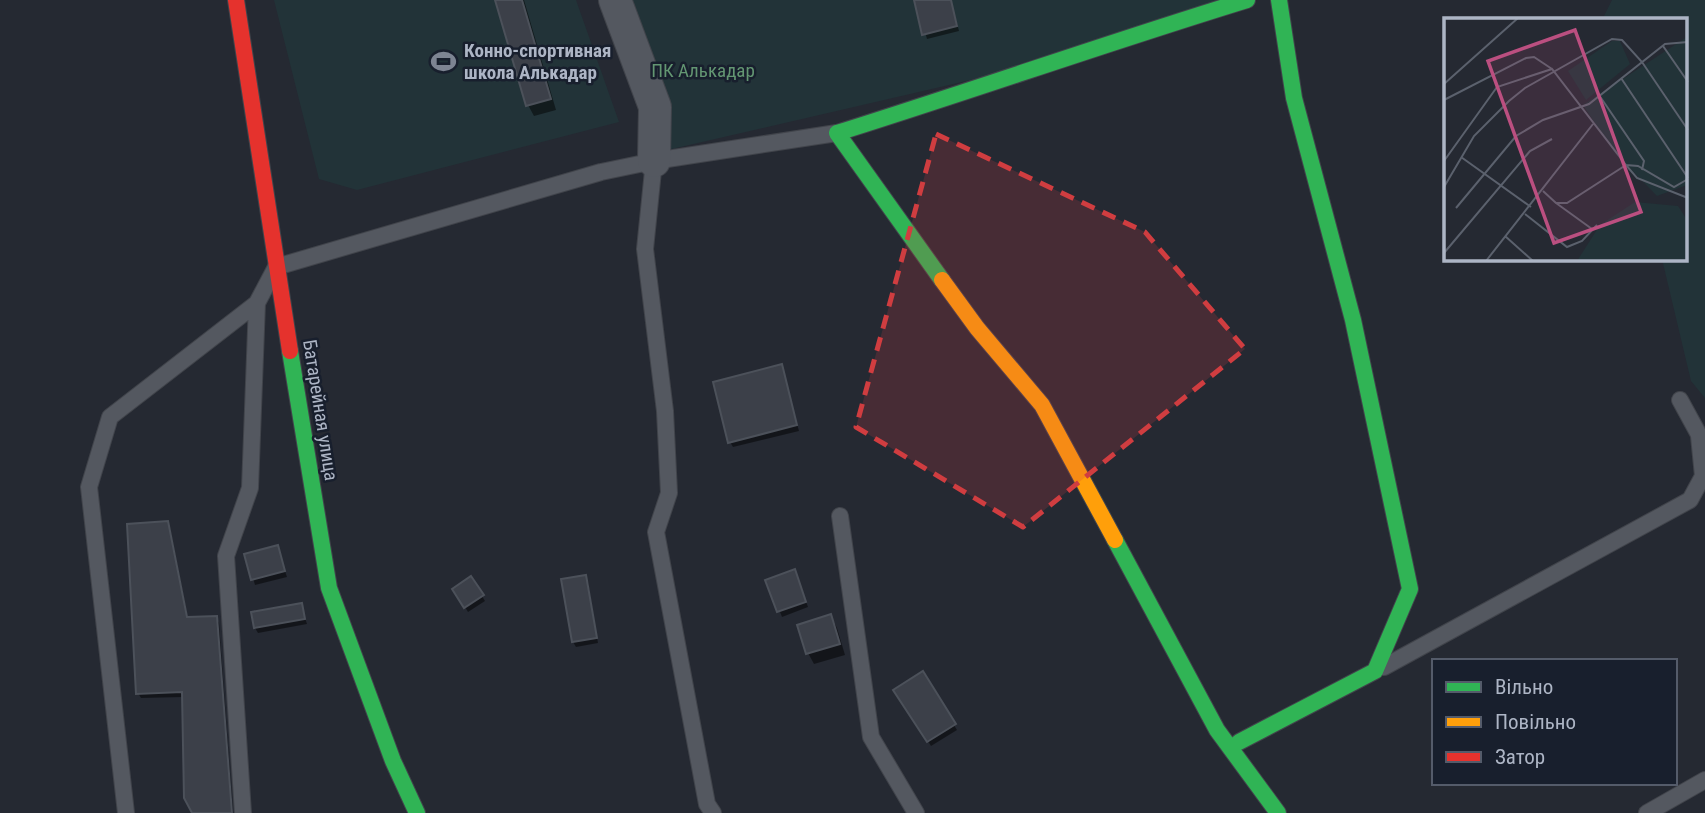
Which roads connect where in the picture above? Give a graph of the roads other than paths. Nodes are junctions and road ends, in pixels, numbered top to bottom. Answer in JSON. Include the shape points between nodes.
{"nodes":[{"id":1,"x":236,"y":0,"type":"edge"},
{"id":2,"x":615,"y":0,"type":"edge"},
{"id":3,"x":1247,"y":0,"type":"edge"},
{"id":4,"x":1279,"y":0,"type":"edge"},
{"id":5,"x":837,"y":133,"type":"junction"},
{"id":6,"x":654,"y":161,"type":"junction"},
{"id":7,"x":276,"y":267,"type":"junction"},
{"id":8,"x":257,"y":303,"type":"junction"},
{"id":9,"x":1680,"y":400,"type":"dead end"},
{"id":10,"x":1702,"y":441,"type":"edge"},
{"id":11,"x":840,"y":516,"type":"dead end"},
{"id":12,"x":1375,"y":671,"type":"junction"},
{"id":13,"x":1239,"y":743,"type":"dead end"},
{"id":14,"x":1705,"y":780,"type":"edge"},
{"id":15,"x":126,"y":813,"type":"edge"},
{"id":16,"x":243,"y":813,"type":"edge"},
{"id":17,"x":417,"y":813,"type":"edge"},
{"id":18,"x":713,"y":813,"type":"edge"},
{"id":19,"x":916,"y":813,"type":"edge"},
{"id":20,"x":1279,"y":813,"type":"edge"},
{"id":21,"x":1647,"y":813,"type":"edge"}],
"edges":[{"from":1,"to":7,"type":"street","name":"Батарейная улица"},
{"from":2,"to":6,"type":"street","via":[[655,107]]},
{"from":3,"to":5,"type":"street"},
{"from":4,"to":12,"type":"street","via":[[1294,98],[1353,320],[1410,589]]},
{"from":5,"to":6,"type":"lane"},
{"from":5,"to":20,"type":"street","via":[[977,328],[1042,405],[1217,730]]},
{"from":6,"to":7,"type":"lane","via":[[601,172]]},
{"from":6,"to":18,"type":"lane","via":[[645,248],[669,492],[656,532],[707,804]]},
{"from":7,"to":8,"type":"lane"},
{"from":7,"to":17,"type":"street","name":"Батарейная улица","via":[[329,588]]},
{"from":8,"to":15,"type":"lane","via":[[110,417],[89,487]]},
{"from":8,"to":16,"type":"lane","via":[[250,488],[226,556]]},
{"from":9,"to":10,"type":"lane"},
{"from":10,"to":12,"type":"lane","via":[[1703,476],[1690,500]]},
{"from":11,"to":19,"type":"lane","via":[[871,737]]},
{"from":12,"to":13,"type":"street"},
{"from":14,"to":21,"type":"lane"}]}
